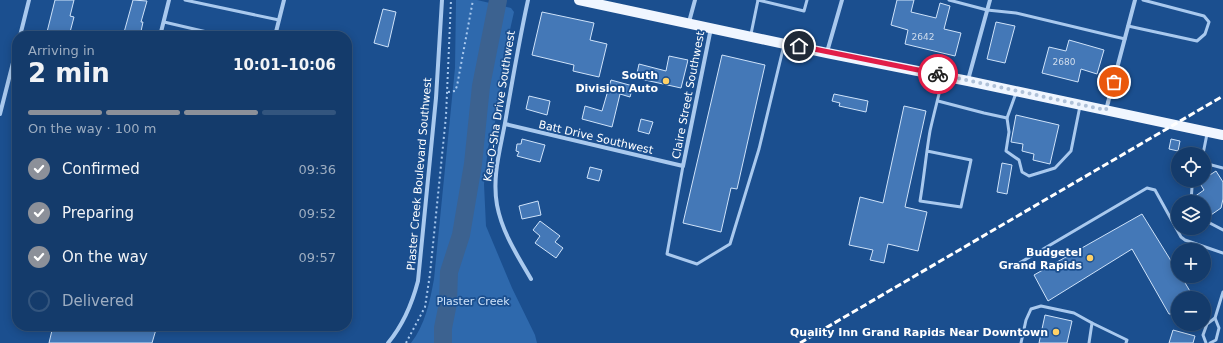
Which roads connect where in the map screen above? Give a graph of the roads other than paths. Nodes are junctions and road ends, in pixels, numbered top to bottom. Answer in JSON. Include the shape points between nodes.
{"nodes":[{"id":1,"x":29,"y":0,"type":"edge"},
{"id":2,"x":169,"y":0,"type":"edge"},
{"id":3,"x":185,"y":0,"type":"edge"},
{"id":4,"x":284,"y":0,"type":"edge"},
{"id":5,"x":442,"y":0,"type":"edge"},
{"id":6,"x":528,"y":0,"type":"edge"},
{"id":7,"x":580,"y":0,"type":"edge"},
{"id":8,"x":695,"y":0,"type":"edge"},
{"id":9,"x":758,"y":0,"type":"edge"},
{"id":10,"x":807,"y":0,"type":"edge"},
{"id":11,"x":842,"y":0,"type":"edge"},
{"id":12,"x":949,"y":0,"type":"edge"},
{"id":13,"x":990,"y":0,"type":"edge"},
{"id":14,"x":1135,"y":0,"type":"edge"},
{"id":15,"x":1143,"y":0,"type":"edge"},
{"id":16,"x":987,"y":10,"type":"junction"},
{"id":17,"x":279,"y":20,"type":"junction"},
{"id":18,"x":164,"y":22,"type":"junction"},
{"id":19,"x":688,"y":23,"type":"junction"},
{"id":20,"x":1128,"y":26,"type":"junction"},
{"id":21,"x":711,"y":28,"type":"junction"},
{"id":22,"x":21,"y":31,"type":"edge"},
{"id":23,"x":161,"y":31,"type":"edge"},
{"id":24,"x":203,"y":31,"type":"edge"},
{"id":25,"x":276,"y":31,"type":"edge"},
{"id":26,"x":750,"y":36,"type":"junction"},
{"id":27,"x":1125,"y":38,"type":"junction"},
{"id":28,"x":785,"y":43,"type":"junction"},
{"id":29,"x":827,"y":52,"type":"junction"},
{"id":30,"x":12,"y":67,"type":"edge"},
{"id":31,"x":943,"y":75,"type":"junction"},
{"id":32,"x":968,"y":81,"type":"junction"},
{"id":33,"x":1016,"y":92,"type":"junction"},
{"id":34,"x":938,"y":101,"type":"junction"},
{"id":35,"x":1080,"y":106,"type":"junction"},
{"id":36,"x":1106,"y":110,"type":"junction"},
{"id":37,"x":0,"y":114,"type":"edge"},
{"id":38,"x":1007,"y":118,"type":"junction"},
{"id":39,"x":505,"y":124,"type":"junction"},
{"id":40,"x":1207,"y":132,"type":"junction"},
{"id":41,"x":1223,"y":135,"type":"edge"},
{"id":42,"x":1204,"y":147,"type":"edge"},
{"id":43,"x":927,"y":151,"type":"junction"},
{"id":44,"x":1211,"y":165,"type":"edge"},
{"id":45,"x":683,"y":166,"type":"junction"},
{"id":46,"x":1223,"y":168,"type":"edge"},
{"id":47,"x":1211,"y":224,"type":"edge"},
{"id":48,"x":1223,"y":230,"type":"edge"},
{"id":49,"x":1223,"y":253,"type":"edge"},
{"id":50,"x":1011,"y":268,"type":"dead end"},
{"id":51,"x":531,"y":279,"type":"dead end"},
{"id":52,"x":1223,"y":292,"type":"edge"},
{"id":53,"x":1215,"y":318,"type":"junction"},
{"id":54,"x":1092,"y":322,"type":"junction"},
{"id":55,"x":388,"y":343,"type":"edge"},
{"id":56,"x":1021,"y":343,"type":"edge"},
{"id":57,"x":1089,"y":343,"type":"edge"},
{"id":58,"x":1126,"y":343,"type":"edge"},
{"id":59,"x":1206,"y":343,"type":"edge"},
{"id":60,"x":1210,"y":343,"type":"edge"}],
"edges":[{"from":1,"to":22,"type":"street"},
{"from":2,"to":18,"type":"street"},
{"from":3,"to":17,"type":"lane"},
{"from":4,"to":17,"type":"street"},
{"from":5,"to":55,"type":"street","name":"Plaster Creek Boulevard Southwest","via":[[436,98],[420,268],[410,307]]},
{"from":6,"to":39,"type":"street","name":"Ken-O-Sha Drive Southwest","via":[[517,48]]},
{"from":7,"to":19,"type":"main road"},
{"from":8,"to":19,"type":"street"},
{"from":9,"to":10,"type":"lane","via":[[804,11]]},
{"from":9,"to":26,"type":"lane"},
{"from":11,"to":29,"type":"street"},
{"from":12,"to":16,"type":"lane"},
{"from":13,"to":16,"type":"street"},
{"from":14,"to":20,"type":"street"},
{"from":15,"to":20,"type":"lane","via":[[1204,16],[1209,22],[1205,34],[1197,41]]},
{"from":16,"to":27,"type":"lane","via":[[1016,13]]},
{"from":16,"to":32,"type":"street"},
{"from":17,"to":25,"type":"street"},
{"from":18,"to":23,"type":"street"},
{"from":18,"to":24,"type":"lane"},
{"from":19,"to":21,"type":"main road"},
{"from":20,"to":27,"type":"street"},
{"from":21,"to":26,"type":"main road"},
{"from":21,"to":45,"type":"street","name":"Claire Street Southwest"},
{"from":26,"to":28,"type":"main road"},
{"from":27,"to":36,"type":"street"},
{"from":28,"to":29,"type":"main road"},
{"from":28,"to":45,"type":"lane","via":[[759,149],[730,244],[697,264],[667,254]]},
{"from":29,"to":31,"type":"main road"},
{"from":30,"to":37,"type":"street"},
{"from":31,"to":32,"type":"main road"},
{"from":31,"to":34,"type":"lane"},
{"from":32,"to":33,"type":"main road"},
{"from":33,"to":35,"type":"main road"},
{"from":33,"to":38,"type":"lane"},
{"from":34,"to":38,"type":"lane"},
{"from":34,"to":43,"type":"lane"},
{"from":35,"to":36,"type":"main road"},
{"from":35,"to":38,"type":"lane","via":[[1071,151],[1055,168],[1029,176],[1022,172],[1019,160],[1006,151],[1009,132]]},
{"from":36,"to":40,"type":"main road"},
{"from":39,"to":45,"type":"street","name":"Batt Drive Southwest"},
{"from":39,"to":51,"type":"street","name":"Ken-O-Sha Drive Southwest","via":[[497,164],[497,204],[509,241]]},
{"from":40,"to":41,"type":"main road"},
{"from":40,"to":42,"type":"lane"},
{"from":43,"to":43,"type":"lane","via":[[920,201],[961,207],[971,160]]},
{"from":44,"to":46,"type":"lane"},
{"from":47,"to":48,"type":"lane"},
{"from":49,"to":50,"type":"lane","via":[[1181,237],[1155,190],[1147,188]]},
{"from":52,"to":53,"type":"lane"},
{"from":53,"to":59,"type":"lane","via":[[1207,324],[1203,335]]},
{"from":53,"to":60,"type":"lane","via":[[1219,328],[1216,340]]},
{"from":54,"to":56,"type":"lane","via":[[1074,313],[1041,306],[1031,310]]},
{"from":54,"to":57,"type":"lane"},
{"from":54,"to":58,"type":"lane","via":[[1127,340]]}]}
